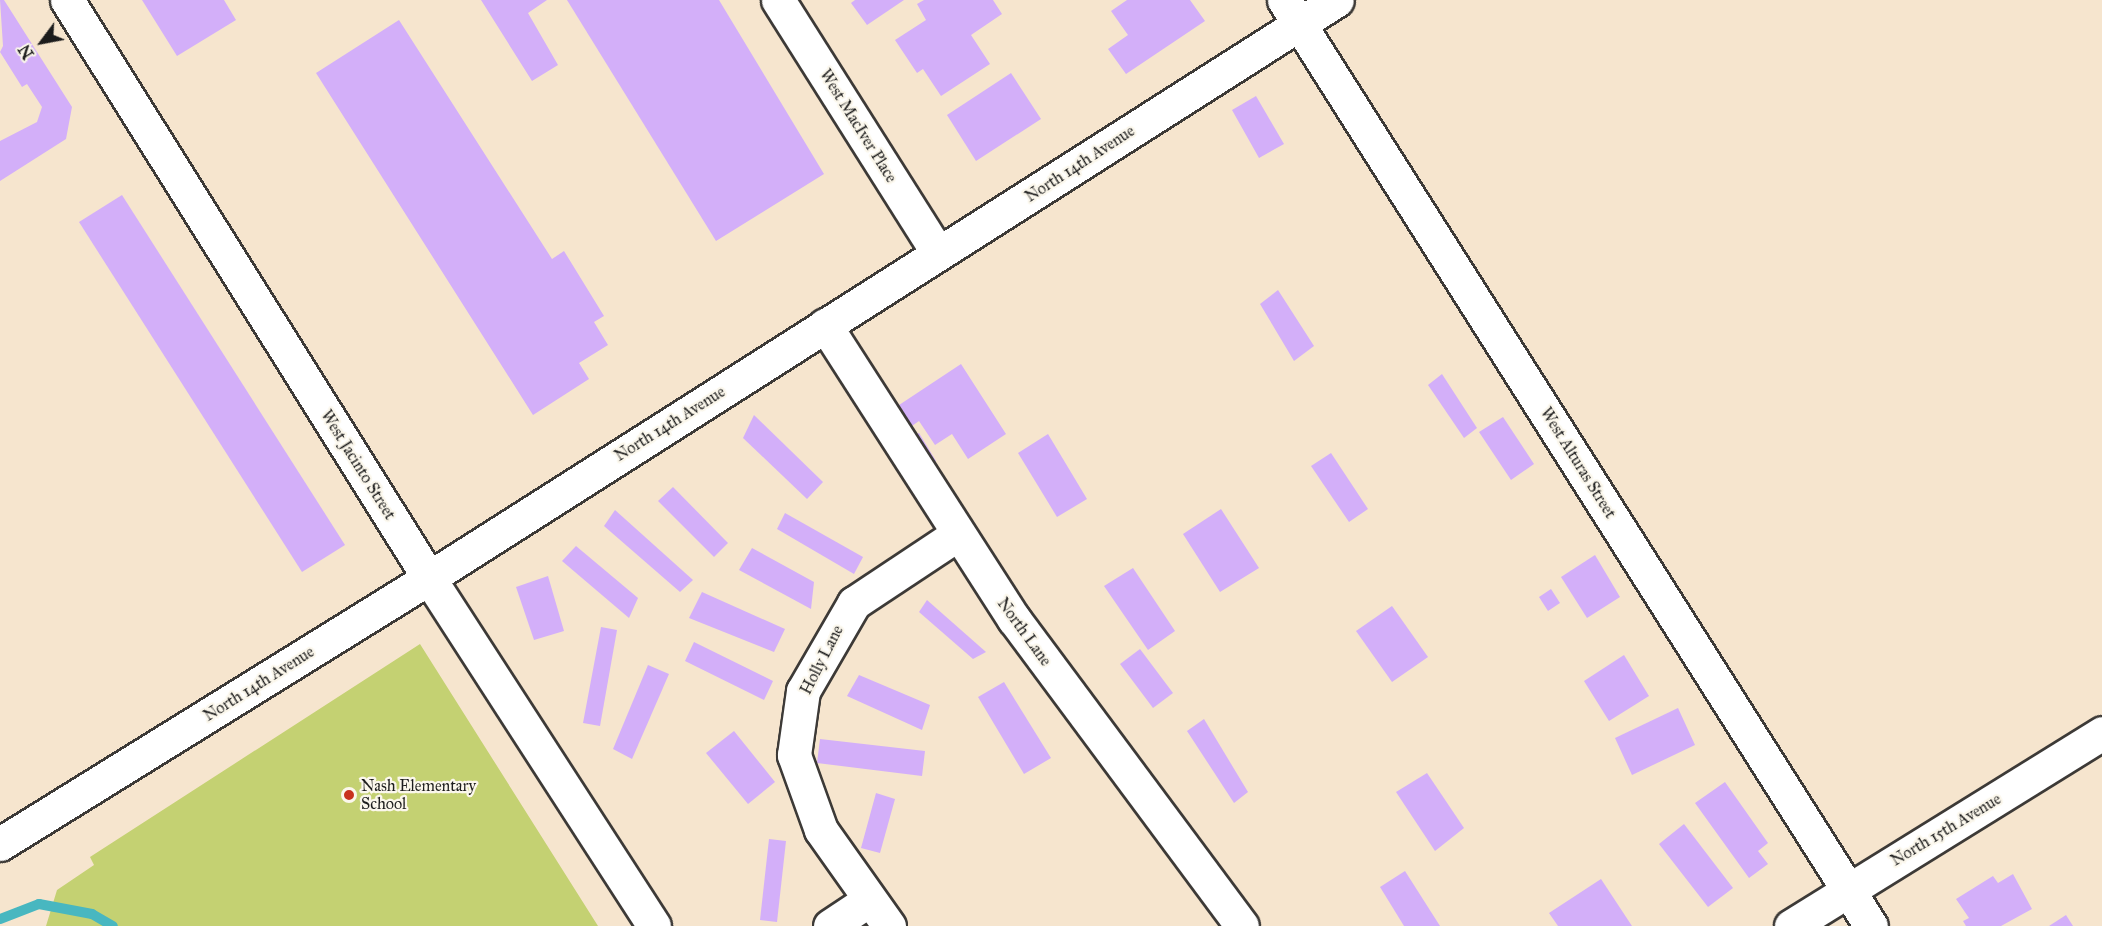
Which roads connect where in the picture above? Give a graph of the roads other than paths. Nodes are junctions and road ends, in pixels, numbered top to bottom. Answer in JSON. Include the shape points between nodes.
{"nodes":[{"id":1,"x":67,"y":0,"type":"edge"},
{"id":2,"x":778,"y":0,"type":"edge"},
{"id":3,"x":1337,"y":0,"type":"edge"},
{"id":4,"x":1292,"y":11,"type":"edge"},
{"id":5,"x":938,"y":253,"type":"junction"},
{"id":6,"x":825,"y":325,"type":"junction"},
{"id":7,"x":958,"y":534,"type":"junction"},
{"id":8,"x":429,"y":578,"type":"junction"},
{"id":9,"x":2102,"y":733,"type":"edge"},
{"id":10,"x":0,"y":844,"type":"edge"},
{"id":11,"x":1848,"y":890,"type":"junction"},
{"id":12,"x":869,"y":900,"type":"junction"},
{"id":13,"x":654,"y":926,"type":"edge"},
{"id":14,"x":830,"y":926,"type":"edge"},
{"id":15,"x":889,"y":926,"type":"edge"},
{"id":16,"x":1242,"y":926,"type":"edge"},
{"id":17,"x":1791,"y":926,"type":"edge"},
{"id":18,"x":1871,"y":926,"type":"edge"}],
"edges":[{"from":1,"to":8,"type":"street","name":"West Jacinto Street"},
{"from":2,"to":5,"type":"street","name":"West MacIver Place"},
{"from":3,"to":4,"type":"street","name":"North 14th Avenue"},
{"from":4,"to":5,"type":"street","name":"North 14th Avenue"},
{"from":4,"to":11,"type":"street","name":"West Alturas Street"},
{"from":5,"to":6,"type":"street","name":"North 14th Avenue"},
{"from":6,"to":7,"type":"street","name":"North Lane"},
{"from":6,"to":8,"type":"street","name":"North 14th Avenue"},
{"from":7,"to":12,"type":"street","name":"Holly Lane","via":[[854,603],[803,691],[794,755],[821,830]]},
{"from":7,"to":16,"type":"street","name":"North Lane","via":[[1014,619]]},
{"from":8,"to":10,"type":"street","name":"North 14th Avenue"},
{"from":8,"to":13,"type":"street","name":"West Jacinto Street"},
{"from":9,"to":11,"type":"street","name":"North 15th Avenue"},
{"from":11,"to":17,"type":"street","name":"North 15th Avenue"},
{"from":11,"to":18,"type":"street","name":"West Alturas Street"},
{"from":12,"to":14,"type":"street"},
{"from":12,"to":15,"type":"street","name":"Holly Lane"}]}
